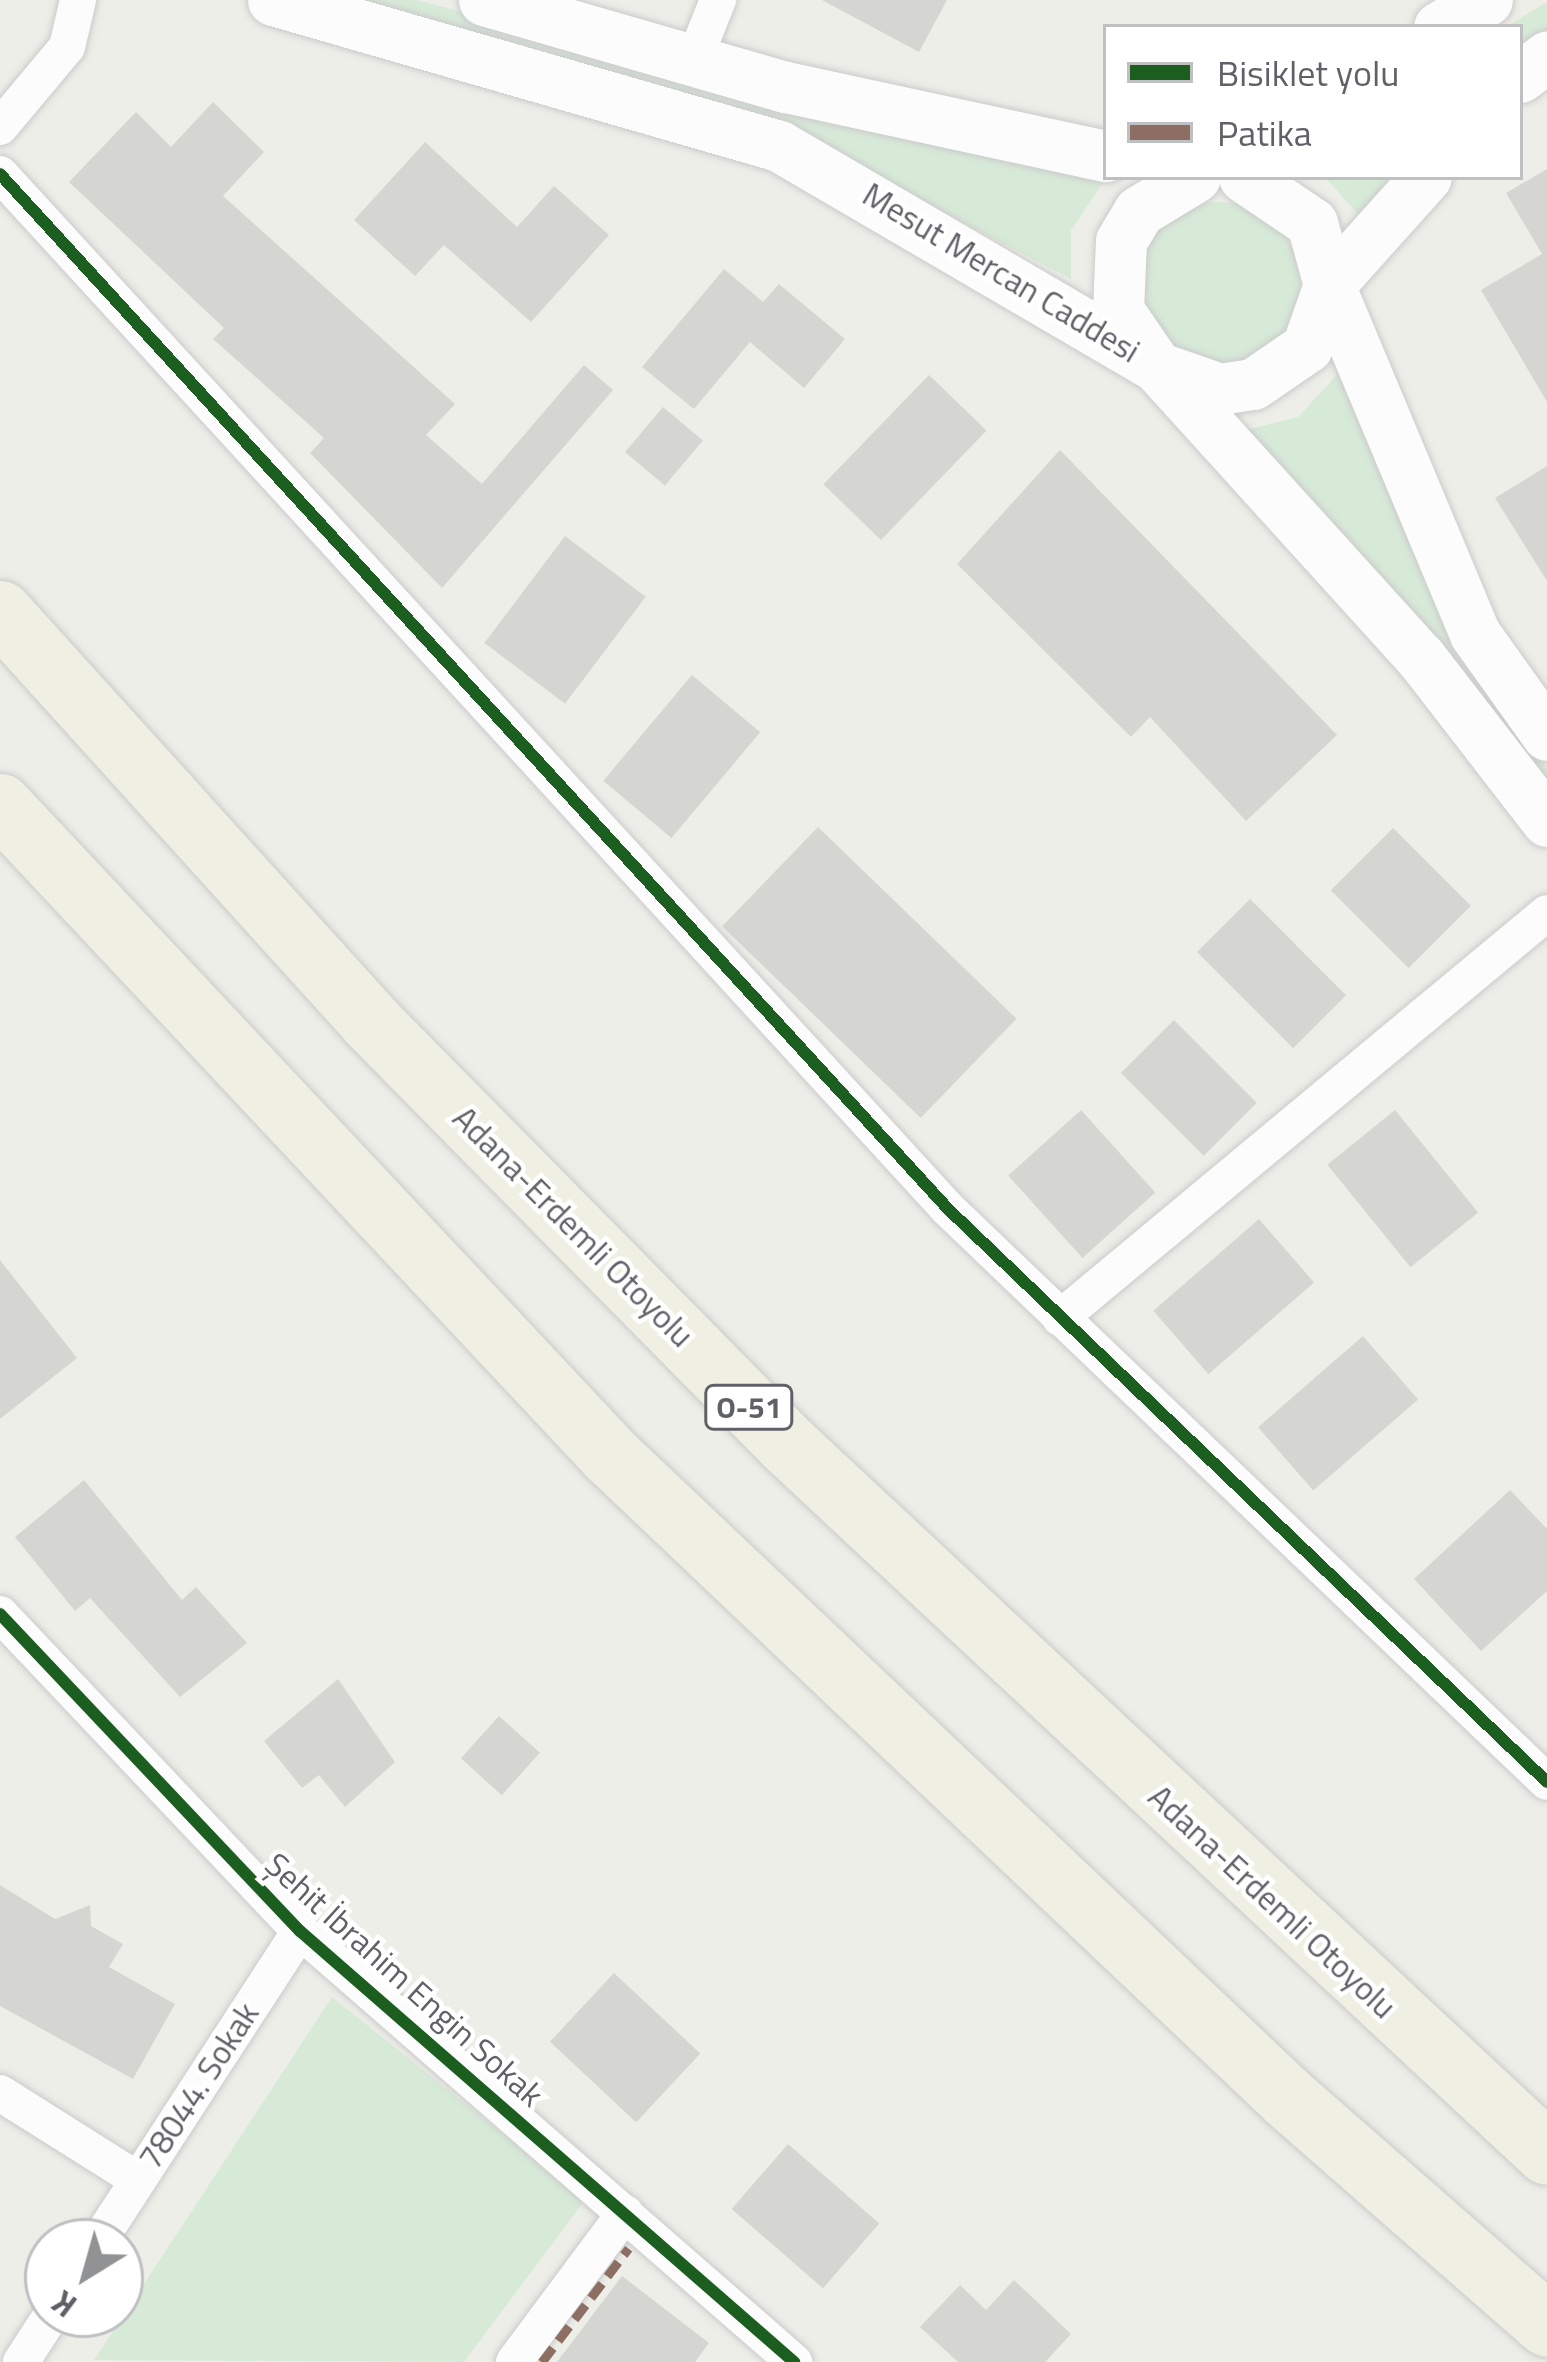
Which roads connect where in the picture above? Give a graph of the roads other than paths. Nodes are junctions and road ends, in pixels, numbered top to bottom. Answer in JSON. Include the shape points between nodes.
{"nodes":[{"id":1,"x":78,"y":0,"type":"edge"},
{"id":2,"x":273,"y":0,"type":"edge"},
{"id":3,"x":484,"y":0,"type":"edge"},
{"id":4,"x":718,"y":0,"type":"edge"},
{"id":5,"x":1487,"y":0,"type":"edge"},
{"id":6,"x":1444,"y":24,"type":"edge"},
{"id":7,"x":694,"y":60,"type":"junction"},
{"id":8,"x":0,"y":127,"type":"edge"},
{"id":9,"x":1103,"y":155,"type":"edge"},
{"id":10,"x":0,"y":174,"type":"edge"},
{"id":11,"x":1190,"y":180,"type":"edge"},
{"id":12,"x":1248,"y":180,"type":"edge"},
{"id":13,"x":1423,"y":180,"type":"edge"},
{"id":14,"x":1329,"y":284,"type":"junction"},
{"id":15,"x":1157,"y":367,"type":"junction"},
{"id":16,"x":0,"y":612,"type":"edge"},
{"id":17,"x":1547,"y":735,"type":"edge"},
{"id":18,"x":0,"y":805,"type":"edge"},
{"id":19,"x":1547,"y":821,"type":"edge"},
{"id":20,"x":1547,"y":913,"type":"edge"},
{"id":21,"x":1060,"y":1318,"type":"junction"},
{"id":22,"x":0,"y":1614,"type":"edge"},
{"id":23,"x":1547,"y":1782,"type":"edge"},
{"id":24,"x":300,"y":1931,"type":"junction"},
{"id":25,"x":0,"y":2092,"type":"edge"},
{"id":26,"x":1547,"y":2153,"type":"edge"},
{"id":27,"x":138,"y":2180,"type":"junction"},
{"id":28,"x":625,"y":2213,"type":"junction"},
{"id":29,"x":113,"y":2218,"type":"edge"},
{"id":30,"x":1547,"y":2325,"type":"edge"},
{"id":31,"x":514,"y":2362,"type":"edge"},
{"id":32,"x":794,"y":2362,"type":"edge"}],
"edges":[{"from":1,"to":8,"type":"street","via":[[67,47]]},
{"from":2,"to":15,"type":"main road","name":"Mesut Mercan Caddesi","via":[[779,146]]},
{"from":3,"to":7,"type":"main road"},
{"from":4,"to":7,"type":"street"},
{"from":5,"to":6,"type":"main road"},
{"from":7,"to":9,"type":"main road"},
{"from":10,"to":21,"type":"street","via":[[931,1191]]},
{"from":11,"to":15,"type":"main road","via":[[1139,211],[1114,275],[1133,342]]},
{"from":12,"to":14,"type":"main road","via":[[1312,223]]},
{"from":13,"to":14,"type":"main road"},
{"from":14,"to":15,"type":"main road","via":[[1307,347],[1253,384],[1187,383]]},
{"from":14,"to":17,"type":"main road","via":[[1475,634]]},
{"from":15,"to":19,"type":"main road","name":"Mesut Mercan Caddesi","via":[[1421,658]]},
{"from":16,"to":26,"type":"highway","name":"Adana-Erdemli Otoyolu","number":"O-51","via":[[372,1024],[787,1444]]},
{"from":18,"to":30,"type":"highway","via":[[627,1472],[1288,2098]]},
{"from":20,"to":21,"type":"street"},
{"from":21,"to":23,"type":"street"},
{"from":22,"to":24,"type":"street","name":"Şehit İbrahim Engin Sokak"},
{"from":24,"to":27,"type":"street","name":"78044. Sokak"},
{"from":24,"to":28,"type":"street","name":"Şehit İbrahim Engin Sokak"},
{"from":25,"to":27,"type":"street"},
{"from":27,"to":29,"type":"street","name":"78044. Sokak"},
{"from":28,"to":31,"type":"street"},
{"from":28,"to":32,"type":"street","name":"Şehit İbrahim Engin Sokak"}]}
